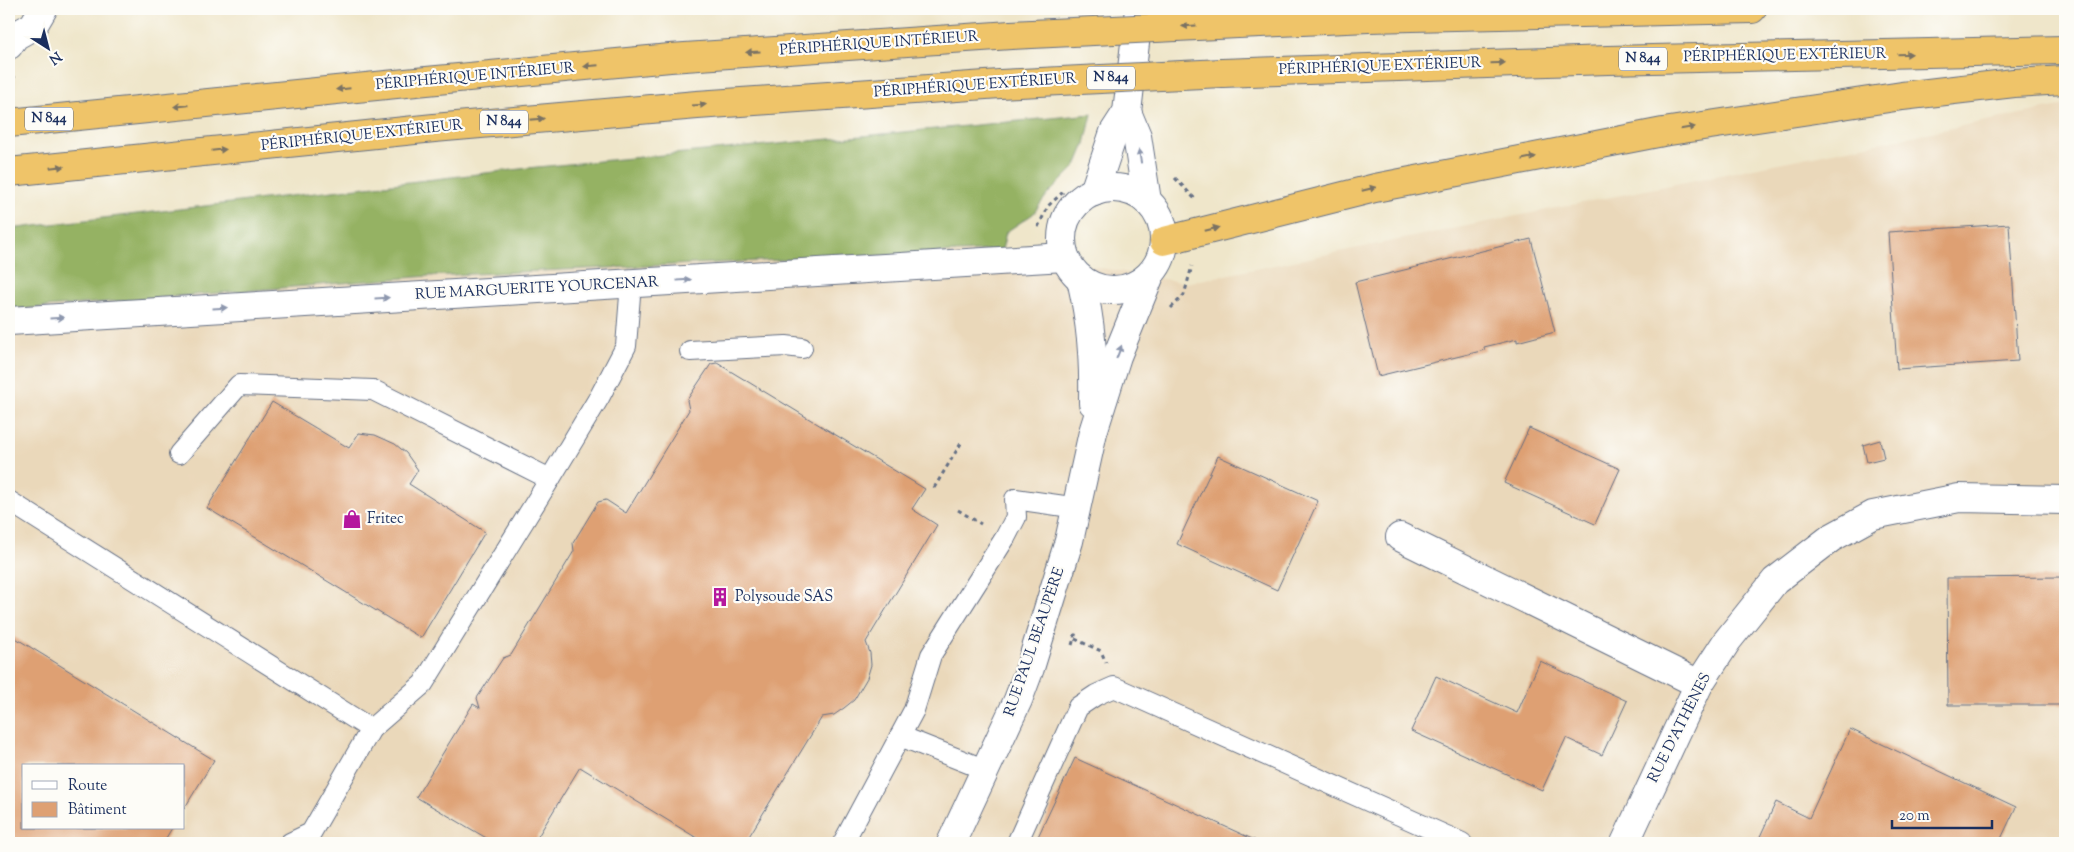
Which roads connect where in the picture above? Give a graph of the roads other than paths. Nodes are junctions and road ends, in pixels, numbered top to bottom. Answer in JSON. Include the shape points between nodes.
{"nodes":[{"id":1,"x":43,"y":9,"type":"edge"},
{"id":2,"x":1139,"y":9,"type":"edge"},
{"id":3,"x":1752,"y":9,"type":"edge"},
{"id":4,"x":11,"y":39,"type":"edge"},
{"id":5,"x":2065,"y":50,"type":"edge"},
{"id":6,"x":2065,"y":80,"type":"edge"},
{"id":7,"x":1126,"y":112,"type":"junction"},
{"id":8,"x":9,"y":123,"type":"edge"},
{"id":9,"x":9,"y":172,"type":"edge"},
{"id":10,"x":1094,"y":192,"type":"junction"},
{"id":11,"x":1147,"y":201,"type":"junction"},
{"id":12,"x":1164,"y":241,"type":"junction"},
{"id":13,"x":1065,"y":257,"type":"junction"},
{"id":14,"x":1150,"y":275,"type":"junction"},
{"id":15,"x":1081,"y":280,"type":"junction"},
{"id":16,"x":631,"y":283,"type":"junction"},
{"id":17,"x":9,"y":321,"type":"edge"},
{"id":18,"x":802,"y":348,"type":"dead end"},
{"id":19,"x":690,"y":351,"type":"dead end"},
{"id":20,"x":1093,"y":432,"type":"junction"},
{"id":21,"x":178,"y":454,"type":"dead end"},
{"id":22,"x":550,"y":479,"type":"junction"},
{"id":23,"x":2065,"y":500,"type":"edge"},
{"id":24,"x":9,"y":501,"type":"edge"},
{"id":25,"x":1078,"y":508,"type":"junction"},
{"id":26,"x":1400,"y":537,"type":"dead end"},
{"id":27,"x":1699,"y":684,"type":"junction"},
{"id":28,"x":371,"y":729,"type":"junction"},
{"id":29,"x":900,"y":736,"type":"junction"},
{"id":30,"x":986,"y":770,"type":"junction"},
{"id":31,"x":290,"y":843,"type":"edge"},
{"id":32,"x":843,"y":843,"type":"edge"},
{"id":33,"x":951,"y":843,"type":"edge"},
{"id":34,"x":1017,"y":843,"type":"edge"},
{"id":35,"x":1462,"y":843,"type":"edge"},
{"id":36,"x":1625,"y":843,"type":"edge"}],
"edges":[{"from":1,"to":4,"type":"street","via":[[33,26]]},
{"from":2,"to":7,"type":"street"},
{"from":3,"to":8,"type":"highway","name":"PÉRIPHÉRIQUE INTÉRIEUR","number":"N 844","one_way":true,"bridge":true,"via":[[1368,18],[1012,35],[670,58]]},
{"from":9,"to":5,"type":"highway","name":"PÉRIPHÉRIQUE EXTÉRIEUR","number":"N 844","one_way":true,"bridge":true,"via":[[453,126],[1000,84],[1598,60]]},
{"from":12,"to":6,"type":"highway","one_way":true,"via":[[1375,188],[1654,134],[1902,96]]},
{"from":7,"to":10,"type":"street","via":[[1114,132]]},
{"from":11,"to":7,"type":"street","one_way":true,"via":[[1137,136]]},
{"from":10,"to":11,"type":"street","via":[[1116,188],[1138,194]]},
{"from":10,"to":13,"type":"street","via":[[1076,204],[1064,224],[1062,246]]},
{"from":11,"to":12,"type":"street","via":[[1160,219]]},
{"from":12,"to":14,"type":"street","via":[[1162,254]]},
{"from":13,"to":15,"type":"street"},
{"from":16,"to":13,"type":"street","name":"RUE MARGUERITE YOURCENAR","one_way":true},
{"from":14,"to":15,"type":"street","via":[[1129,288],[1117,290],[1098,288]]},
{"from":20,"to":14,"type":"street","name":"RUE PAUL BEAUPÈRE","one_way":true,"via":[[1117,356]]},
{"from":15,"to":20,"type":"street","name":"RUE PAUL BEAUPÈRE","via":[[1094,356]]},
{"from":17,"to":16,"type":"street","name":"RUE MARGUERITE YOURCENAR","one_way":true},
{"from":16,"to":22,"type":"lane","via":[[626,346]]},
{"from":18,"to":19,"type":"lane"},
{"from":20,"to":25,"type":"street","name":"RUE PAUL BEAUPÈRE"},
{"from":21,"to":22,"type":"lane","via":[[239,385],[374,390]]},
{"from":22,"to":28,"type":"lane","via":[[423,684]]},
{"from":23,"to":27,"type":"street","name":"RUE D'ATHÈNES","via":[[1959,498],[1874,515],[1831,538],[1775,581]]},
{"from":24,"to":28,"type":"lane"},
{"from":25,"to":29,"type":"lane","via":[[1015,499],[1016,517],[930,655],[914,710]]},
{"from":25,"to":30,"type":"street","name":"RUE PAUL BEAUPÈRE","via":[[1030,668]]},
{"from":26,"to":27,"type":"street"},
{"from":27,"to":36,"type":"street","name":"RUE D'ATHÈNES"},
{"from":28,"to":31,"type":"lane","via":[[310,833]]},
{"from":29,"to":30,"type":"lane"},
{"from":29,"to":32,"type":"lane"},
{"from":30,"to":33,"type":"street","name":"RUE PAUL BEAUPÈRE"},
{"from":34,"to":35,"type":"lane","via":[[1078,707],[1096,694],[1114,687]]}]}
